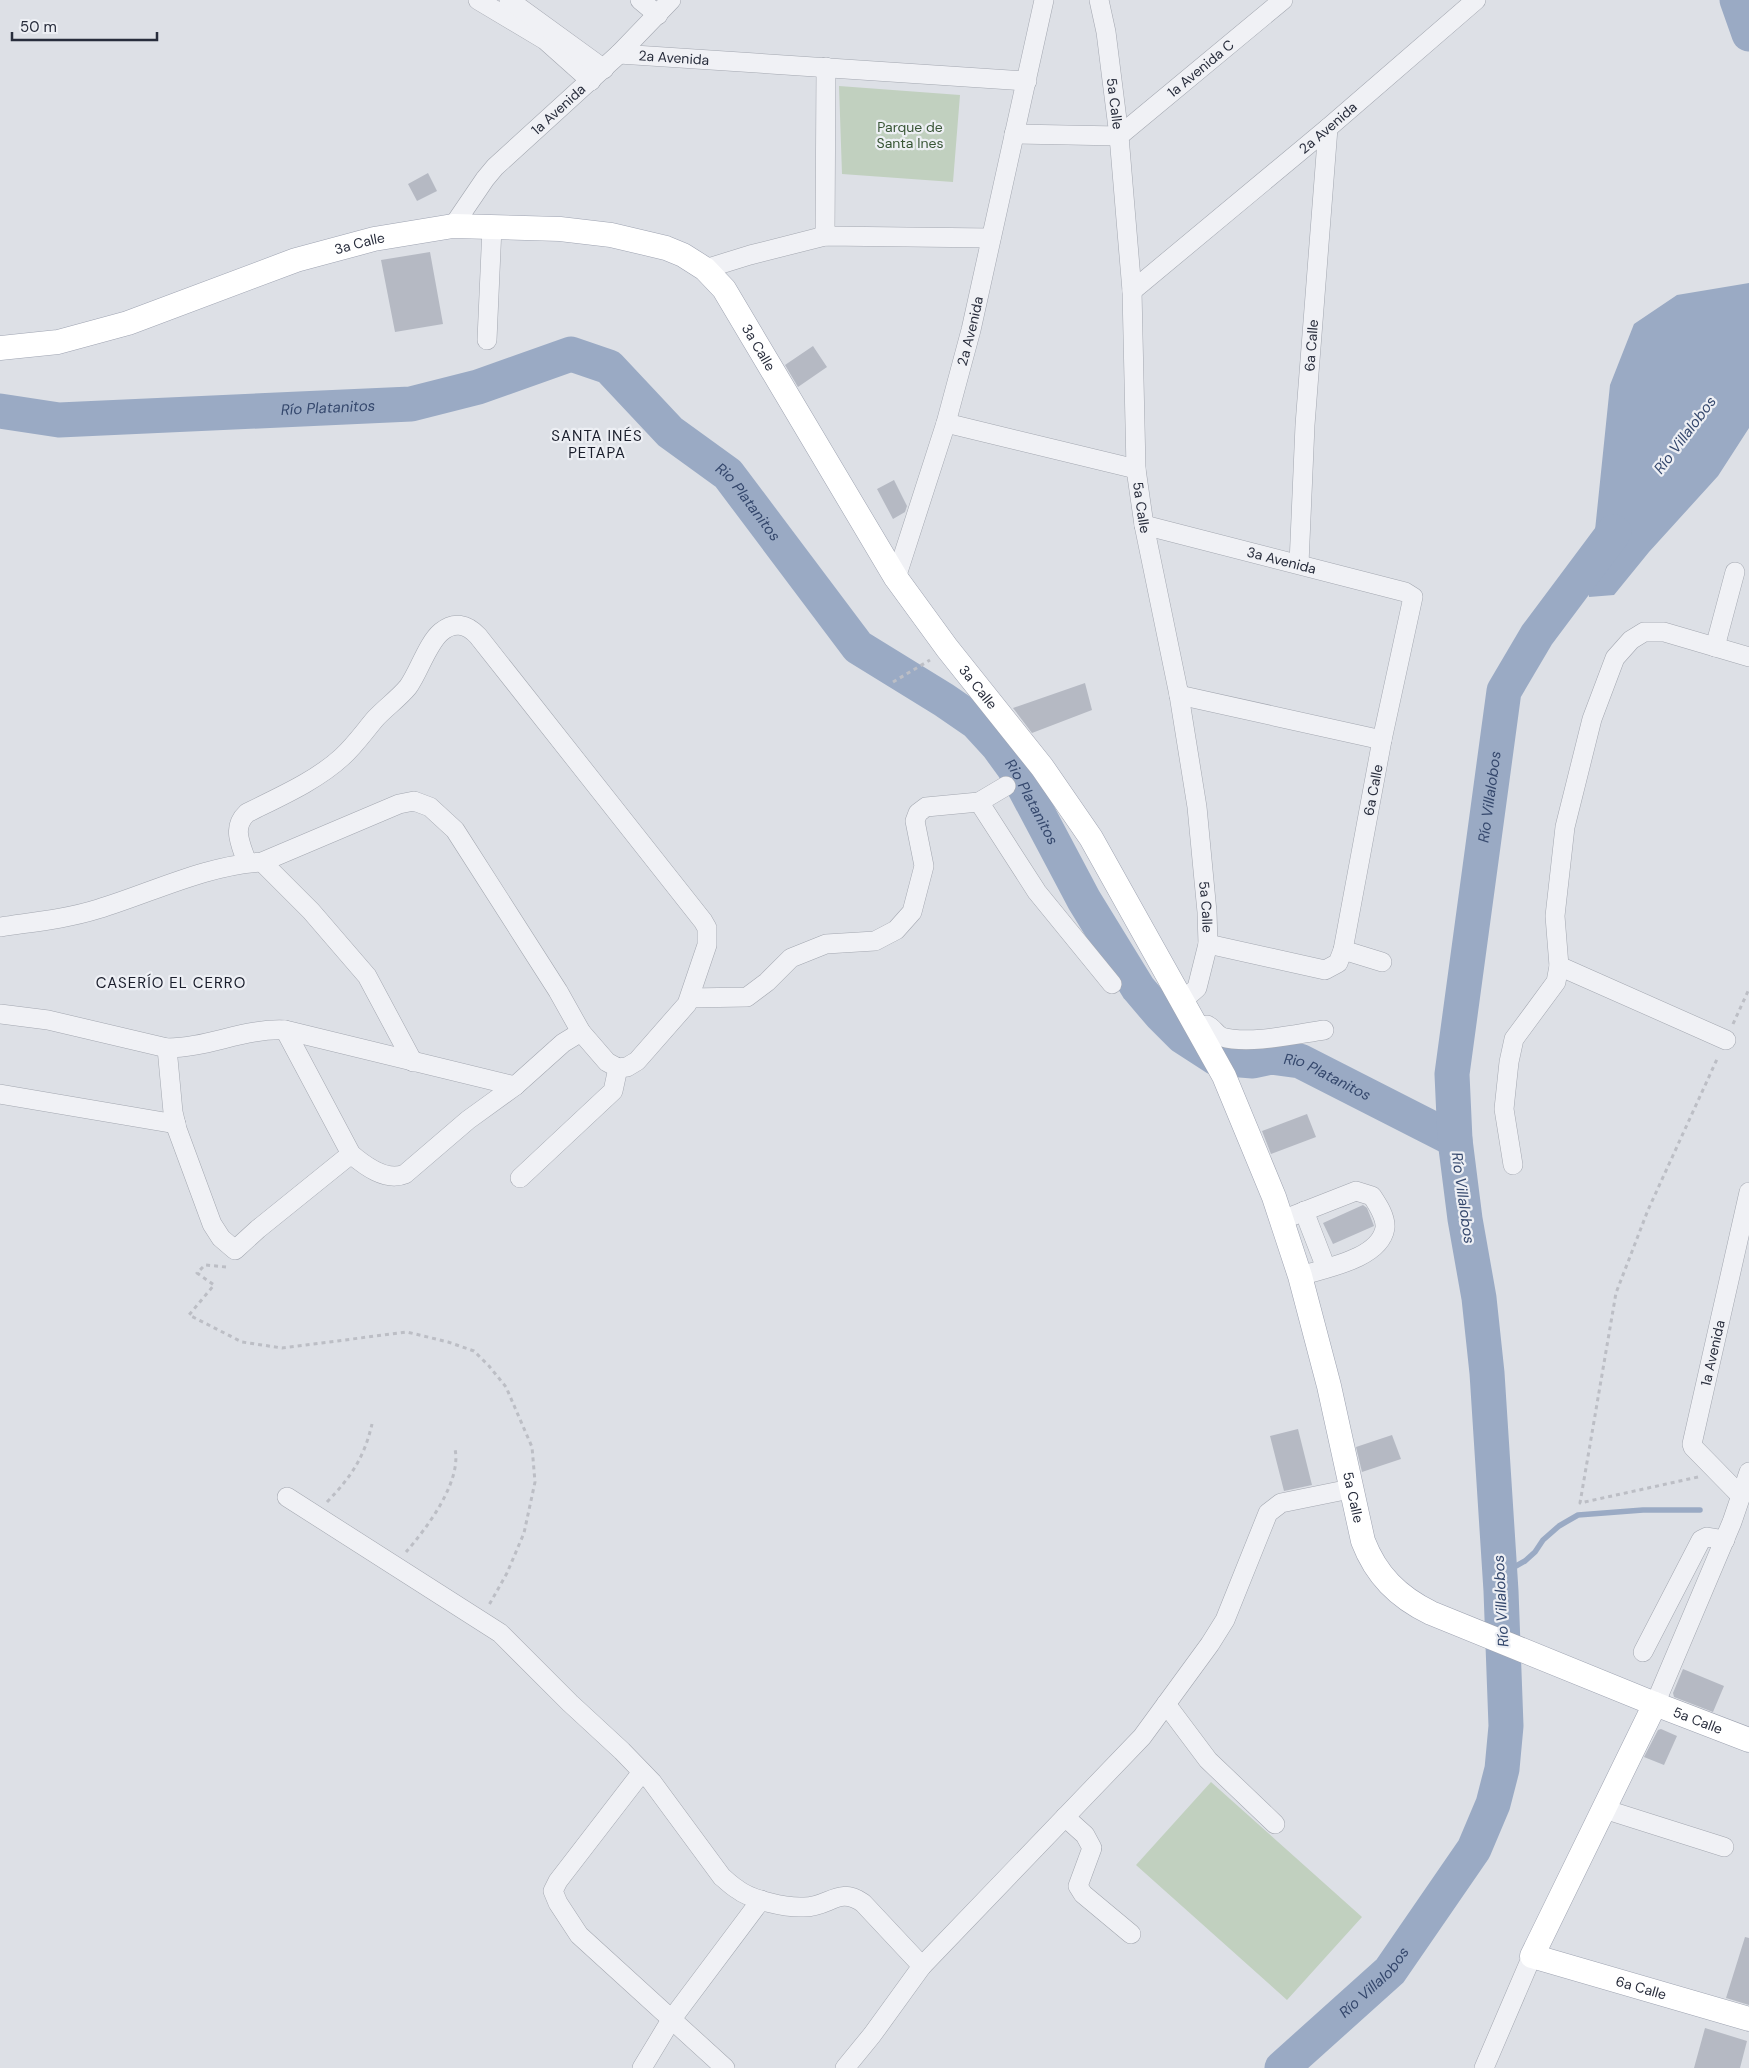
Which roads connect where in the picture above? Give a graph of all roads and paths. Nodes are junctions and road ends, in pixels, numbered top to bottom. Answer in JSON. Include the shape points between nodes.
{"nodes":[{"id":1,"x":478,"y":0,"type":"edge"},
{"id":2,"x":509,"y":0,"type":"edge"},
{"id":3,"x":640,"y":0,"type":"edge"},
{"id":4,"x":671,"y":0,"type":"edge"},
{"id":5,"x":1044,"y":0,"type":"edge"},
{"id":6,"x":1099,"y":0,"type":"edge"},
{"id":7,"x":1283,"y":0,"type":"edge"},
{"id":8,"x":1476,"y":0,"type":"edge"},
{"id":9,"x":658,"y":15,"type":"junction"},
{"id":10,"x":620,"y":54,"type":"junction"},
{"id":11,"x":826,"y":67,"type":"junction"},
{"id":12,"x":597,"y":75,"type":"junction"},
{"id":13,"x":1027,"y":81,"type":"junction"},
{"id":14,"x":1328,"y":128,"type":"junction"},
{"id":15,"x":1014,"y":134,"type":"junction"},
{"id":16,"x":1119,"y":136,"type":"junction"},
{"id":17,"x":453,"y":226,"type":"junction"},
{"id":18,"x":492,"y":227,"type":"junction"},
{"id":19,"x":825,"y":236,"type":"junction"},
{"id":20,"x":991,"y":238,"type":"junction"},
{"id":21,"x":705,"y":269,"type":"junction"},
{"id":22,"x":1132,"y":291,"type":"junction"},
{"id":23,"x":487,"y":340,"type":"dead end"},
{"id":24,"x":3,"y":348,"type":"edge"},
{"id":25,"x":946,"y":423,"type":"junction"},
{"id":26,"x":1136,"y":469,"type":"junction"},
{"id":27,"x":1144,"y":525,"type":"junction"},
{"id":28,"x":1299,"y":564,"type":"junction"},
{"id":29,"x":1735,"y":572,"type":"dead end"},
{"id":30,"x":896,"y":578,"type":"junction"},
{"id":31,"x":1412,"y":604,"type":"joint"},
{"id":32,"x":1715,"y":647,"type":"junction"},
{"id":33,"x":1749,"y":656,"type":"edge"},
{"id":34,"x":916,"y":670,"type":"dead end"},
{"id":35,"x":895,"y":681,"type":"dead end"},
{"id":36,"x":1179,"y":695,"type":"junction"},
{"id":37,"x":1382,"y":740,"type":"junction"},
{"id":38,"x":1006,"y":786,"type":"dead end"},
{"id":39,"x":979,"y":802,"type":"junction"},
{"id":40,"x":254,"y":862,"type":"junction"},
{"id":41,"x":0,"y":927,"type":"edge"},
{"id":42,"x":1208,"y":944,"type":"junction"},
{"id":43,"x":1343,"y":950,"type":"junction"},
{"id":44,"x":1382,"y":962,"type":"dead end"},
{"id":45,"x":1559,"y":966,"type":"junction"},
{"id":46,"x":1112,"y":984,"type":"dead end"},
{"id":47,"x":1749,"y":989,"type":"edge"},
{"id":48,"x":690,"y":998,"type":"junction"},
{"id":49,"x":1181,"y":1002,"type":"junction"},
{"id":50,"x":0,"y":1014,"type":"edge"},
{"id":51,"x":285,"y":1030,"type":"junction"},
{"id":52,"x":1324,"y":1030,"type":"dead end"},
{"id":53,"x":581,"y":1032,"type":"junction"},
{"id":54,"x":1198,"y":1032,"type":"junction"},
{"id":55,"x":1726,"y":1040,"type":"junction"},
{"id":56,"x":167,"y":1048,"type":"junction"},
{"id":57,"x":413,"y":1062,"type":"junction"},
{"id":58,"x":618,"y":1068,"type":"junction"},
{"id":59,"x":515,"y":1086,"type":"junction"},
{"id":60,"x":0,"y":1094,"type":"edge"},
{"id":61,"x":176,"y":1124,"type":"junction"},
{"id":62,"x":351,"y":1154,"type":"junction"},
{"id":63,"x":1513,"y":1165,"type":"dead end"},
{"id":64,"x":520,"y":1178,"type":"dead end"},
{"id":65,"x":1749,"y":1192,"type":"edge"},
{"id":66,"x":1304,"y":1211,"type":"junction"},
{"id":67,"x":1282,"y":1220,"type":"junction"},
{"id":68,"x":235,"y":1250,"type":"junction"},
{"id":69,"x":1326,"y":1268,"type":"junction"},
{"id":70,"x":1300,"y":1276,"type":"junction"},
{"id":71,"x":372,"y":1424,"type":"dead end"},
{"id":72,"x":456,"y":1450,"type":"dead end"},
{"id":73,"x":1718,"y":1472,"type":"junction"},
{"id":74,"x":1749,"y":1472,"type":"edge"},
{"id":75,"x":1350,"y":1489,"type":"junction"},
{"id":76,"x":1741,"y":1496,"type":"junction"},
{"id":77,"x":287,"y":1498,"type":"dead end"},
{"id":78,"x":314,"y":1515,"type":"junction"},
{"id":79,"x":1741,"y":1524,"type":"edge"},
{"id":80,"x":1725,"y":1540,"type":"junction"},
{"id":81,"x":392,"y":1564,"type":"junction"},
{"id":82,"x":1675,"y":1589,"type":"junction"},
{"id":83,"x":1701,"y":1597,"type":"junction"},
{"id":84,"x":480,"y":1621,"type":"junction"},
{"id":85,"x":1644,"y":1652,"type":"dead end"},
{"id":86,"x":1166,"y":1704,"type":"junction"},
{"id":87,"x":1655,"y":1704,"type":"junction"},
{"id":88,"x":1749,"y":1740,"type":"edge"},
{"id":89,"x":642,"y":1772,"type":"junction"},
{"id":90,"x":1604,"y":1809,"type":"junction"},
{"id":91,"x":1065,"y":1817,"type":"junction"},
{"id":92,"x":1275,"y":1824,"type":"dead end"},
{"id":93,"x":1724,"y":1847,"type":"dead end"},
{"id":94,"x":761,"y":1900,"type":"junction"},
{"id":95,"x":1131,"y":1934,"type":"dead end"},
{"id":96,"x":1532,"y":1956,"type":"junction"},
{"id":97,"x":922,"y":1966,"type":"junction"},
{"id":98,"x":1749,"y":2019,"type":"edge"},
{"id":99,"x":671,"y":2020,"type":"junction"},
{"id":100,"x":642,"y":2068,"type":"edge"},
{"id":101,"x":725,"y":2068,"type":"edge"},
{"id":102,"x":845,"y":2068,"type":"edge"},
{"id":103,"x":1484,"y":2068,"type":"edge"}],
"edges":[{"from":1,"to":12,"type":"street"},
{"from":2,"to":12,"type":"street"},
{"from":3,"to":9,"type":"street"},
{"from":4,"to":9,"type":"street","name":"1a Avenida"},
{"from":5,"to":13,"type":"street","name":"2a Avenida"},
{"from":6,"to":16,"type":"street","name":"5a Calle"},
{"from":7,"to":16,"type":"street","name":"1a Avenida C"},
{"from":8,"to":14,"type":"street","name":"2a Avenida"},
{"from":9,"to":10,"type":"street","name":"1a Avenida"},
{"from":10,"to":11,"type":"street","name":"2a Avenida"},
{"from":10,"to":12,"type":"street","name":"1a Avenida"},
{"from":11,"to":13,"type":"street","name":"2a Avenida"},
{"from":11,"to":19,"type":"street"},
{"from":12,"to":17,"type":"street","name":"1a Avenida","via":[[495,167]]},
{"from":13,"to":15,"type":"street","name":"2a Avenida"},
{"from":14,"to":22,"type":"street","name":"2a Avenida"},
{"from":14,"to":28,"type":"street","name":"6a Calle","via":[[1305,425]]},
{"from":15,"to":16,"type":"street"},
{"from":15,"to":20,"type":"street","name":"2a Avenida"},
{"from":16,"to":22,"type":"street","name":"5a Calle"},
{"from":17,"to":18,"type":"main road","name":"3a Calle"},
{"from":17,"to":24,"type":"main road","name":"3a Calle","via":[[374,239],[296,260],[128,323],[58,342]]},
{"from":18,"to":21,"type":"main road","name":"3a Calle","via":[[560,229],[611,235],[666,248]]},
{"from":18,"to":23,"type":"street"},
{"from":19,"to":20,"type":"street"},
{"from":19,"to":21,"type":"street"},
{"from":20,"to":25,"type":"street","name":"2a Avenida"},
{"from":21,"to":30,"type":"main road","name":"3a Calle","via":[[724,289]]},
{"from":22,"to":26,"type":"street","name":"5a Calle"},
{"from":25,"to":26,"type":"street"},
{"from":25,"to":30,"type":"street","name":"2a Avenida"},
{"from":26,"to":27,"type":"street","name":"5a Calle"},
{"from":27,"to":28,"type":"street","name":"3a Avenida"},
{"from":27,"to":36,"type":"street","name":"5a Calle"},
{"from":28,"to":31,"type":"street","name":"3a Avenida","via":[[1405,592],[1413,597]]},
{"from":29,"to":32,"type":"street"},
{"from":30,"to":49,"type":"main road","name":"3a Calle","via":[[947,648],[1042,766],[1085,830]]},
{"from":31,"to":37,"type":"street","name":"6a Calle"},
{"from":32,"to":33,"type":"street"},
{"from":32,"to":45,"type":"street","via":[[1664,632],[1644,632],[1631,640],[1615,658],[1592,719],[1565,827],[1555,916]]},
{"from":34,"to":35,"type":"path"},
{"from":36,"to":37,"type":"street"},
{"from":36,"to":42,"type":"street","name":"5a Calle","via":[[1197,807]]},
{"from":37,"to":43,"type":"street","name":"6a Calle"},
{"from":38,"to":39,"type":"street"},
{"from":39,"to":46,"type":"street","via":[[1037,892]]},
{"from":39,"to":48,"type":"street","via":[[926,807],[918,812],[916,821],[924,866],[912,912],[896,930],[875,941],[826,944],[791,958],[768,982],[747,997]]},
{"from":40,"to":41,"type":"street","via":[[219,868],[76,916]]},
{"from":40,"to":48,"type":"street","via":[[238,832],[239,820],[313,778],[341,758],[407,688],[440,632],[462,625],[478,636],[703,920],[708,945]]},
{"from":40,"to":53,"type":"street","via":[[399,804],[414,801],[430,807],[455,830]]},
{"from":40,"to":57,"type":"street","via":[[311,911],[367,976]]},
{"from":42,"to":43,"type":"street","name":"6a Calle","via":[[1325,970],[1338,963]]},
{"from":42,"to":49,"type":"street","name":"5a Calle","via":[[1197,988]]},
{"from":43,"to":44,"type":"street"},
{"from":45,"to":55,"type":"street"},
{"from":45,"to":63,"type":"street","via":[[1556,982],[1514,1039],[1504,1109]]},
{"from":47,"to":55,"type":"path"},
{"from":48,"to":58,"type":"street","via":[[637,1061]]},
{"from":49,"to":54,"type":"main road","name":"3a Calle"},
{"from":50,"to":56,"type":"street","via":[[48,1020]]},
{"from":51,"to":56,"type":"street","via":[[258,1031],[185,1048]]},
{"from":51,"to":57,"type":"street"},
{"from":51,"to":62,"type":"street"},
{"from":52,"to":54,"type":"street","via":[[1252,1040],[1215,1034],[1208,1025]]},
{"from":53,"to":58,"type":"street","via":[[607,1062]]},
{"from":53,"to":59,"type":"street","via":[[563,1043]]},
{"from":54,"to":67,"type":"main road","name":"5a Calle","via":[[1224,1076]]},
{"from":55,"to":73,"type":"path","via":[[1648,1210],[1616,1293],[1580,1503]]},
{"from":56,"to":61,"type":"street"},
{"from":57,"to":59,"type":"street"},
{"from":58,"to":64,"type":"street","via":[[613,1091]]},
{"from":59,"to":62,"type":"street","via":[[468,1120],[405,1174],[382,1174]]},
{"from":60,"to":61,"type":"street"},
{"from":61,"to":68,"type":"street","via":[[212,1224],[221,1238]]},
{"from":62,"to":68,"type":"street"},
{"from":65,"to":73,"type":"street","name":"1a Avenida","via":[[1692,1440],[1693,1447]]},
{"from":66,"to":67,"type":"street"},
{"from":66,"to":69,"type":"street"},
{"from":66,"to":69,"type":"street","via":[[1356,1191],[1372,1196],[1382,1211],[1385,1227],[1380,1242],[1347,1262]]},
{"from":67,"to":70,"type":"main road","name":"5a Calle"},
{"from":68,"to":84,"type":"path","via":[[237,1256],[233,1264],[226,1267],[204,1265],[197,1273],[214,1285],[189,1315],[242,1342],[282,1348],[407,1332],[474,1351],[506,1387],[532,1447],[534,1482],[524,1532],[507,1573]]},
{"from":69,"to":70,"type":"street"},
{"from":70,"to":75,"type":"main road","name":"5a Calle","via":[[1329,1386]]},
{"from":71,"to":78,"type":"path","via":[[356,1468]]},
{"from":72,"to":81,"type":"path","via":[[457,1458],[444,1499],[421,1534]]},
{"from":73,"to":76,"type":"street","name":"1a Avenida"},
{"from":74,"to":76,"type":"street"},
{"from":75,"to":86,"type":"street","via":[[1281,1503],[1268,1513],[1225,1620]]},
{"from":75,"to":87,"type":"main road","name":"5a Calle","via":[[1370,1560],[1400,1595],[1414,1605]]},
{"from":76,"to":79,"type":"street"},
{"from":77,"to":78,"type":"street"},
{"from":78,"to":81,"type":"street"},
{"from":79,"to":80,"type":"street"},
{"from":80,"to":82,"type":"street","via":[[1707,1537],[1701,1540]]},
{"from":80,"to":83,"type":"street"},
{"from":81,"to":84,"type":"street"},
{"from":82,"to":83,"type":"street"},
{"from":82,"to":85,"type":"street"},
{"from":83,"to":87,"type":"street"},
{"from":84,"to":89,"type":"street","via":[[500,1633]]},
{"from":86,"to":91,"type":"street","via":[[1142,1737]]},
{"from":86,"to":92,"type":"street","via":[[1208,1760]]},
{"from":87,"to":88,"type":"main road","name":"5a Calle"},
{"from":87,"to":90,"type":"main road"},
{"from":89,"to":94,"type":"street","via":[[722,1876],[738,1890]]},
{"from":89,"to":99,"type":"street","via":[[553,1891],[579,1935]]},
{"from":90,"to":93,"type":"street"},
{"from":90,"to":96,"type":"main road"},
{"from":91,"to":95,"type":"street","via":[[1085,1835],[1092,1848],[1078,1886],[1082,1894]]},
{"from":91,"to":97,"type":"street"},
{"from":94,"to":97,"type":"street","via":[[805,1908],[853,1896]]},
{"from":94,"to":99,"type":"street"},
{"from":96,"to":98,"type":"main road","name":"6a Calle"},
{"from":96,"to":103,"type":"street"},
{"from":97,"to":102,"type":"street"},
{"from":99,"to":100,"type":"street"},
{"from":99,"to":101,"type":"street"}]}
